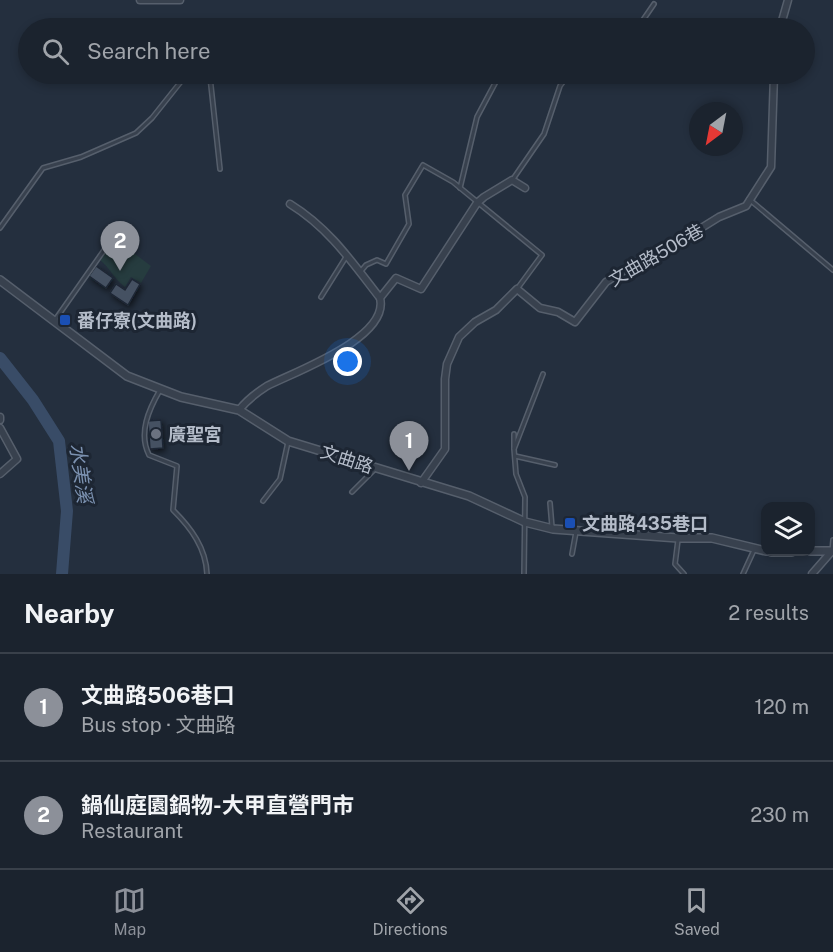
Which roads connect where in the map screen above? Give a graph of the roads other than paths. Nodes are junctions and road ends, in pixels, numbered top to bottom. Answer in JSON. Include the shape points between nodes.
{"nodes":[{"id":1,"x":140,"y":0,"type":"edge"},
{"id":2,"x":180,"y":0,"type":"edge"},
{"id":3,"x":788,"y":0,"type":"edge"},
{"id":4,"x":654,"y":4,"type":"dead end"},
{"id":5,"x":644,"y":18,"type":"edge"},
{"id":6,"x":783,"y":18,"type":"edge"},
{"id":7,"x":179,"y":84,"type":"edge"},
{"id":8,"x":211,"y":84,"type":"edge"},
{"id":9,"x":495,"y":84,"type":"edge"},
{"id":10,"x":562,"y":84,"type":"edge"},
{"id":11,"x":774,"y":84,"type":"edge"},
{"id":12,"x":220,"y":169,"type":"dead end"},
{"id":13,"x":512,"y":180,"type":"junction"},
{"id":14,"x":460,"y":188,"type":"junction"},
{"id":15,"x":525,"y":188,"type":"dead end"},
{"id":16,"x":748,"y":198,"type":"junction"},
{"id":17,"x":477,"y":203,"type":"junction"},
{"id":18,"x":290,"y":204,"type":"dead end"},
{"id":19,"x":0,"y":228,"type":"edge"},
{"id":20,"x":114,"y":236,"type":"dead end"},
{"id":21,"x":347,"y":255,"type":"junction"},
{"id":22,"x":833,"y":270,"type":"edge"},
{"id":23,"x":360,"y":272,"type":"junction"},
{"id":24,"x":0,"y":280,"type":"edge"},
{"id":25,"x":517,"y":289,"type":"junction"},
{"id":26,"x":321,"y":297,"type":"dead end"},
{"id":27,"x":380,"y":298,"type":"junction"},
{"id":28,"x":54,"y":322,"type":"junction"},
{"id":29,"x":543,"y":374,"type":"dead end"},
{"id":30,"x":160,"y":390,"type":"junction"},
{"id":31,"x":239,"y":410,"type":"junction"},
{"id":32,"x":0,"y":428,"type":"edge"},
{"id":33,"x":514,"y":434,"type":"dead end"},
{"id":34,"x":288,"y":441,"type":"junction"},
{"id":35,"x":514,"y":450,"type":"junction"},
{"id":36,"x":515,"y":456,"type":"junction"},
{"id":37,"x":555,"y":465,"type":"dead end"},
{"id":38,"x":376,"y":468,"type":"junction"},
{"id":39,"x":0,"y":474,"type":"edge"},
{"id":40,"x":422,"y":483,"type":"junction"},
{"id":41,"x":351,"y":492,"type":"dead end"},
{"id":42,"x":263,"y":501,"type":"dead end"},
{"id":43,"x":550,"y":503,"type":"dead end"},
{"id":44,"x":525,"y":522,"type":"junction"},
{"id":45,"x":553,"y":529,"type":"junction"},
{"id":46,"x":576,"y":531,"type":"junction"},
{"id":47,"x":678,"y":538,"type":"junction"},
{"id":48,"x":833,"y":540,"type":"edge"},
{"id":49,"x":754,"y":550,"type":"junction"},
{"id":50,"x":761,"y":551,"type":"edge"},
{"id":51,"x":815,"y":551,"type":"edge"},
{"id":52,"x":832,"y":551,"type":"edge"},
{"id":53,"x":572,"y":554,"type":"dead end"},
{"id":54,"x":207,"y":574,"type":"edge"},
{"id":55,"x":524,"y":574,"type":"edge"},
{"id":56,"x":684,"y":574,"type":"edge"},
{"id":57,"x":743,"y":574,"type":"edge"},
{"id":58,"x":812,"y":574,"type":"edge"}],
"edges":[{"from":1,"to":2,"type":"street"},
{"from":3,"to":6,"type":"street"},
{"from":4,"to":5,"type":"lane"},
{"from":7,"to":19,"type":"lane","via":[[136,133],[81,158],[43,168]]},
{"from":8,"to":12,"type":"lane"},
{"from":9,"to":14,"type":"lane","via":[[477,117]]},
{"from":10,"to":13,"type":"lane","via":[[544,134]]},
{"from":11,"to":16,"type":"street","via":[[771,167]]},
{"from":13,"to":15,"type":"street"},
{"from":13,"to":17,"type":"street"},
{"from":14,"to":17,"type":"lane"},
{"from":14,"to":23,"type":"lane","via":[[423,165],[405,195],[409,224],[386,264],[377,260]]},
{"from":16,"to":22,"type":"lane"},
{"from":16,"to":25,"type":"street","name":"文曲路506巷","via":[[746,206],[651,253],[606,282],[575,322],[540,308]]},
{"from":17,"to":25,"type":"lane","via":[[542,255]]},
{"from":17,"to":27,"type":"street","via":[[421,289],[396,278]]},
{"from":18,"to":21,"type":"street","via":[[307,214]]},
{"from":20,"to":28,"type":"lane"},
{"from":21,"to":23,"type":"street"},
{"from":21,"to":26,"type":"lane"},
{"from":23,"to":27,"type":"street"},
{"from":24,"to":28,"type":"street","name":"文曲路"},
{"from":25,"to":40,"type":"street","via":[[459,337],[445,379],[445,449]]},
{"from":27,"to":31,"type":"street","via":[[376,320],[369,327],[320,363],[265,388]]},
{"from":28,"to":30,"type":"street","name":"文曲路","via":[[127,376]]},
{"from":29,"to":35,"type":"lane"},
{"from":30,"to":31,"type":"street","name":"文曲路"},
{"from":30,"to":54,"type":"lane","via":[[145,421],[146,449],[149,455],[177,466],[173,510],[193,534],[206,560]]},
{"from":31,"to":34,"type":"street","name":"文曲路"},
{"from":32,"to":39,"type":"street","via":[[16,459]]},
{"from":33,"to":35,"type":"lane"},
{"from":34,"to":38,"type":"street","name":"文曲路"},
{"from":34,"to":42,"type":"lane","via":[[280,479]]},
{"from":35,"to":36,"type":"lane"},
{"from":36,"to":37,"type":"lane"},
{"from":36,"to":44,"type":"lane","via":[[516,474],[525,497]]},
{"from":38,"to":40,"type":"street","name":"文曲路"},
{"from":38,"to":41,"type":"lane"},
{"from":40,"to":44,"type":"street","name":"文曲路","via":[[478,500]]},
{"from":43,"to":45,"type":"lane"},
{"from":44,"to":45,"type":"street","name":"文曲路"},
{"from":44,"to":55,"type":"lane"},
{"from":45,"to":46,"type":"street","name":"文曲路"},
{"from":46,"to":47,"type":"street","name":"文曲路"},
{"from":46,"to":53,"type":"lane"},
{"from":47,"to":49,"type":"street","name":"文曲路","via":[[712,538]]},
{"from":47,"to":56,"type":"lane","via":[[675,564]]},
{"from":48,"to":52,"type":"lane"},
{"from":49,"to":50,"type":"street","name":"文曲路"},
{"from":49,"to":57,"type":"lane"},
{"from":51,"to":52,"type":"street"},
{"from":52,"to":58,"type":"street"}]}
